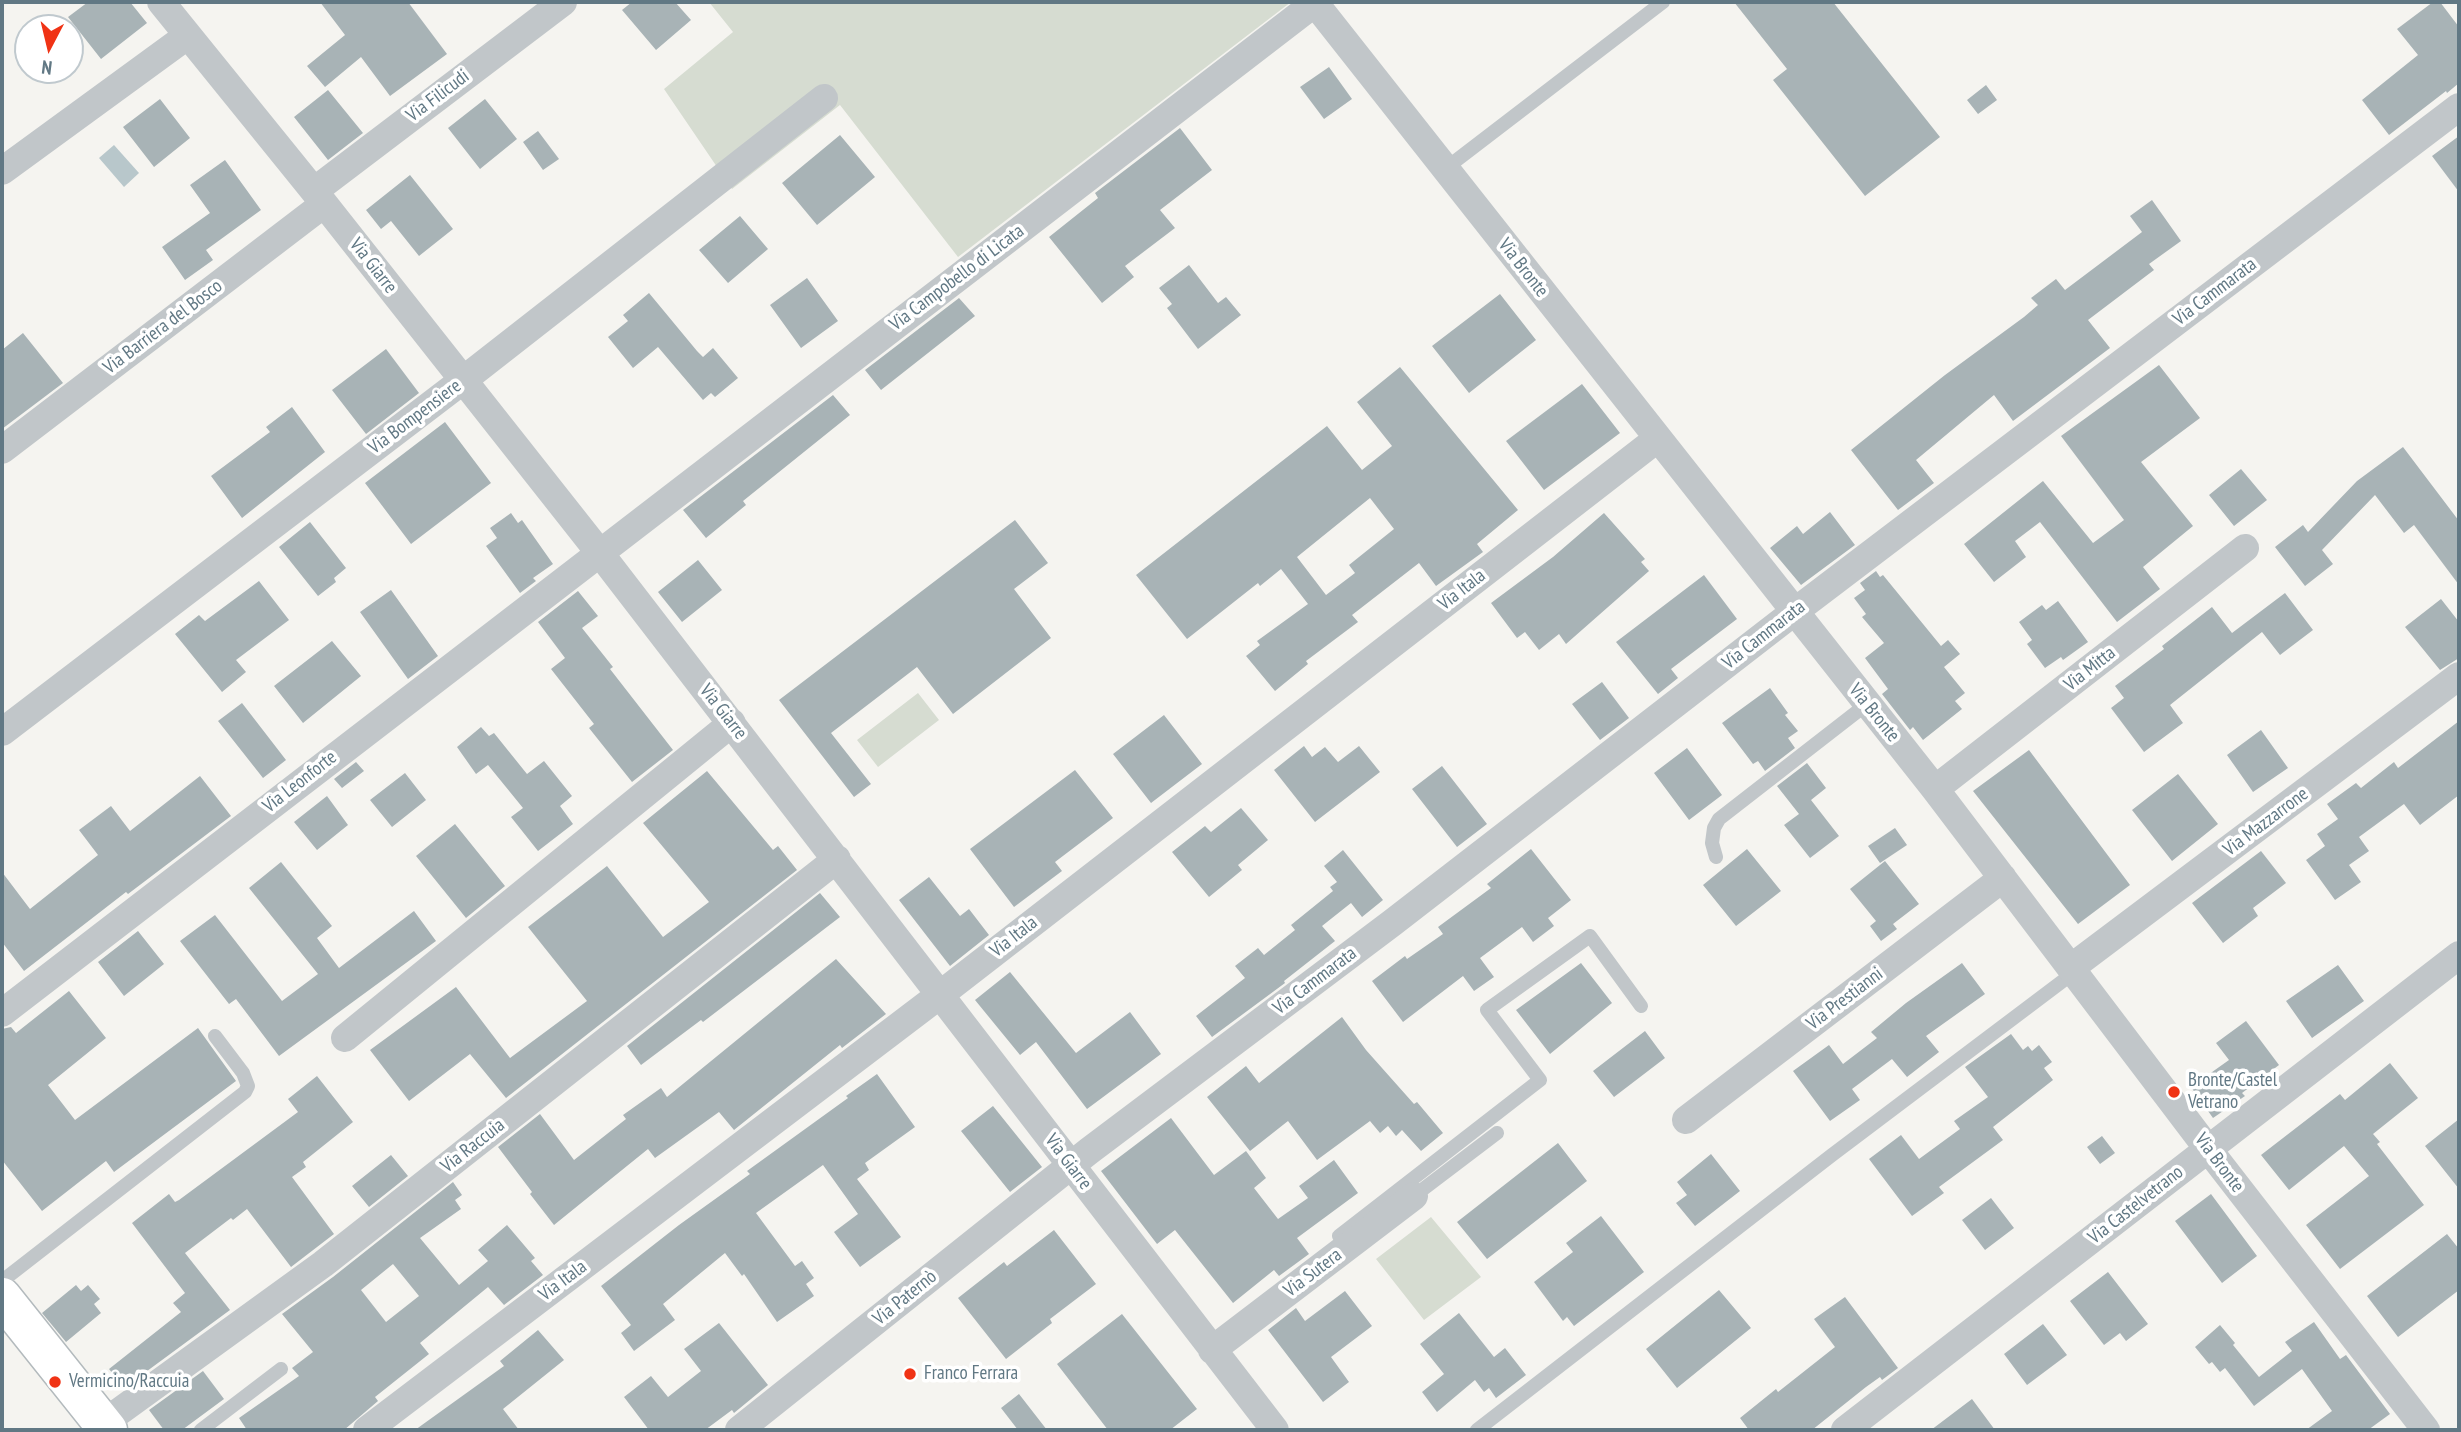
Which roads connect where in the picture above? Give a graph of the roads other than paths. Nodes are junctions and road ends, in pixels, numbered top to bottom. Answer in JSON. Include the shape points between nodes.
{"nodes":[{"id":1,"x":162,"y":2,"type":"edge"},
{"id":2,"x":563,"y":2,"type":"edge"},
{"id":3,"x":1663,"y":2,"type":"edge"},
{"id":4,"x":1314,"y":3,"type":"edge"},
{"id":5,"x":187,"y":36,"type":"junction"},
{"id":6,"x":824,"y":98,"type":"dead end"},
{"id":7,"x":2459,"y":107,"type":"edge"},
{"id":8,"x":1445,"y":169,"type":"junction"},
{"id":9,"x":2,"y":171,"type":"edge"},
{"id":10,"x":319,"y":197,"type":"junction"},
{"id":11,"x":462,"y":381,"type":"junction"},
{"id":12,"x":1657,"y":439,"type":"junction"},
{"id":13,"x":2,"y":450,"type":"edge"},
{"id":14,"x":2245,"y":548,"type":"dead end"},
{"id":15,"x":599,"y":552,"type":"junction"},
{"id":16,"x":1794,"y":612,"type":"junction"},
{"id":17,"x":2459,"y":676,"type":"edge"},
{"id":18,"x":1867,"y":704,"type":"junction"},
{"id":19,"x":732,"y":723,"type":"junction"},
{"id":20,"x":2,"y":732,"type":"edge"},
{"id":21,"x":1935,"y":789,"type":"junction"},
{"id":22,"x":1716,"y":858,"type":"dead end"},
{"id":23,"x":837,"y":859,"type":"junction"},
{"id":24,"x":2003,"y":878,"type":"junction"},
{"id":25,"x":2459,"y":955,"type":"edge"},
{"id":26,"x":2074,"y":969,"type":"junction"},
{"id":27,"x":941,"y":994,"type":"junction"},
{"id":28,"x":1641,"y":1006,"type":"dead end"},
{"id":29,"x":2,"y":1013,"type":"edge"},
{"id":30,"x":215,"y":1036,"type":"dead end"},
{"id":31,"x":345,"y":1038,"type":"dead end"},
{"id":32,"x":1686,"y":1120,"type":"dead end"},
{"id":33,"x":1497,"y":1133,"type":"dead end"},
{"id":34,"x":2208,"y":1149,"type":"junction"},
{"id":35,"x":1071,"y":1166,"type":"junction"},
{"id":36,"x":1414,"y":1196,"type":"joint"},
{"id":37,"x":2,"y":1281,"type":"edge"},
{"id":38,"x":2,"y":1297,"type":"edge"},
{"id":39,"x":1208,"y":1345,"type":"junction"},
{"id":40,"x":281,"y":1369,"type":"dead end"},
{"id":41,"x":105,"y":1427,"type":"edge"},
{"id":42,"x":201,"y":1430,"type":"edge"},
{"id":43,"x":367,"y":1430,"type":"edge"},
{"id":44,"x":739,"y":1430,"type":"edge"},
{"id":45,"x":1275,"y":1430,"type":"edge"},
{"id":46,"x":1477,"y":1430,"type":"edge"},
{"id":47,"x":1845,"y":1430,"type":"edge"},
{"id":48,"x":2426,"y":1430,"type":"edge"}],
"edges":[{"from":1,"to":5,"type":"street","name":"Via Giarre"},
{"from":2,"to":10,"type":"street","name":"Via Filicudi"},
{"from":3,"to":8,"type":"lane"},
{"from":4,"to":8,"type":"street","name":"Via Bronte"},
{"from":4,"to":15,"type":"street","name":"Via Campobello di Licata"},
{"from":5,"to":9,"type":"street"},
{"from":5,"to":10,"type":"street","name":"Via Giarre"},
{"from":6,"to":11,"type":"street","name":"Via Bompensiere"},
{"from":7,"to":16,"type":"street","name":"Via Cammarata"},
{"from":8,"to":12,"type":"street","name":"Via Bronte"},
{"from":10,"to":11,"type":"street","name":"Via Giarre"},
{"from":10,"to":13,"type":"street","name":"Via Barriera del Bosco"},
{"from":11,"to":15,"type":"street","name":"Via Giarre"},
{"from":11,"to":20,"type":"street","name":"Via Bompensiere"},
{"from":12,"to":16,"type":"street","name":"Via Bronte"},
{"from":12,"to":27,"type":"street","name":"Via Itala"},
{"from":14,"to":21,"type":"street","name":"Via Mitta"},
{"from":15,"to":19,"type":"street","name":"Via Giarre"},
{"from":15,"to":29,"type":"street","name":"Via Leonforte"},
{"from":16,"to":18,"type":"street","name":"Via Bronte"},
{"from":16,"to":35,"type":"street","name":"Via Cammarata"},
{"from":17,"to":26,"type":"street","name":"Via Mazzarrone"},
{"from":18,"to":21,"type":"street","name":"Via Bronte"},
{"from":18,"to":22,"type":"lane","via":[[1719,819],[1714,828]]},
{"from":19,"to":23,"type":"street","name":"Via Giarre"},
{"from":19,"to":31,"type":"street"},
{"from":21,"to":24,"type":"street","name":"Via Bronte"},
{"from":23,"to":27,"type":"street","name":"Via Giarre"},
{"from":23,"to":41,"type":"street","name":"Via Raccuia","via":[[323,1264]]},
{"from":24,"to":26,"type":"street","name":"Via Bronte"},
{"from":24,"to":32,"type":"street","name":"Via Prestianni"},
{"from":25,"to":34,"type":"street","name":"Via Castelvetrano"},
{"from":26,"to":34,"type":"street","name":"Via Bronte"},
{"from":26,"to":46,"type":"lane"},
{"from":27,"to":35,"type":"street","name":"Via Giarre"},
{"from":27,"to":43,"type":"street","name":"Via Itala"},
{"from":28,"to":39,"type":"lane","via":[[1590,936],[1487,1010],[1540,1080]]},
{"from":30,"to":37,"type":"lane","via":[[243,1073],[248,1086],[245,1092]]},
{"from":33,"to":36,"type":"lane"},
{"from":34,"to":47,"type":"street","name":"Via Castelvetrano"},
{"from":34,"to":48,"type":"street","name":"Via Bronte"},
{"from":35,"to":39,"type":"street","name":"Via Giarre"},
{"from":35,"to":44,"type":"street","name":"Via Paternò"},
{"from":36,"to":39,"type":"street","name":"Via Sutera"},
{"from":38,"to":41,"type":"main road"},
{"from":39,"to":45,"type":"street","name":"Via Giarre"},
{"from":40,"to":42,"type":"lane"}]}
